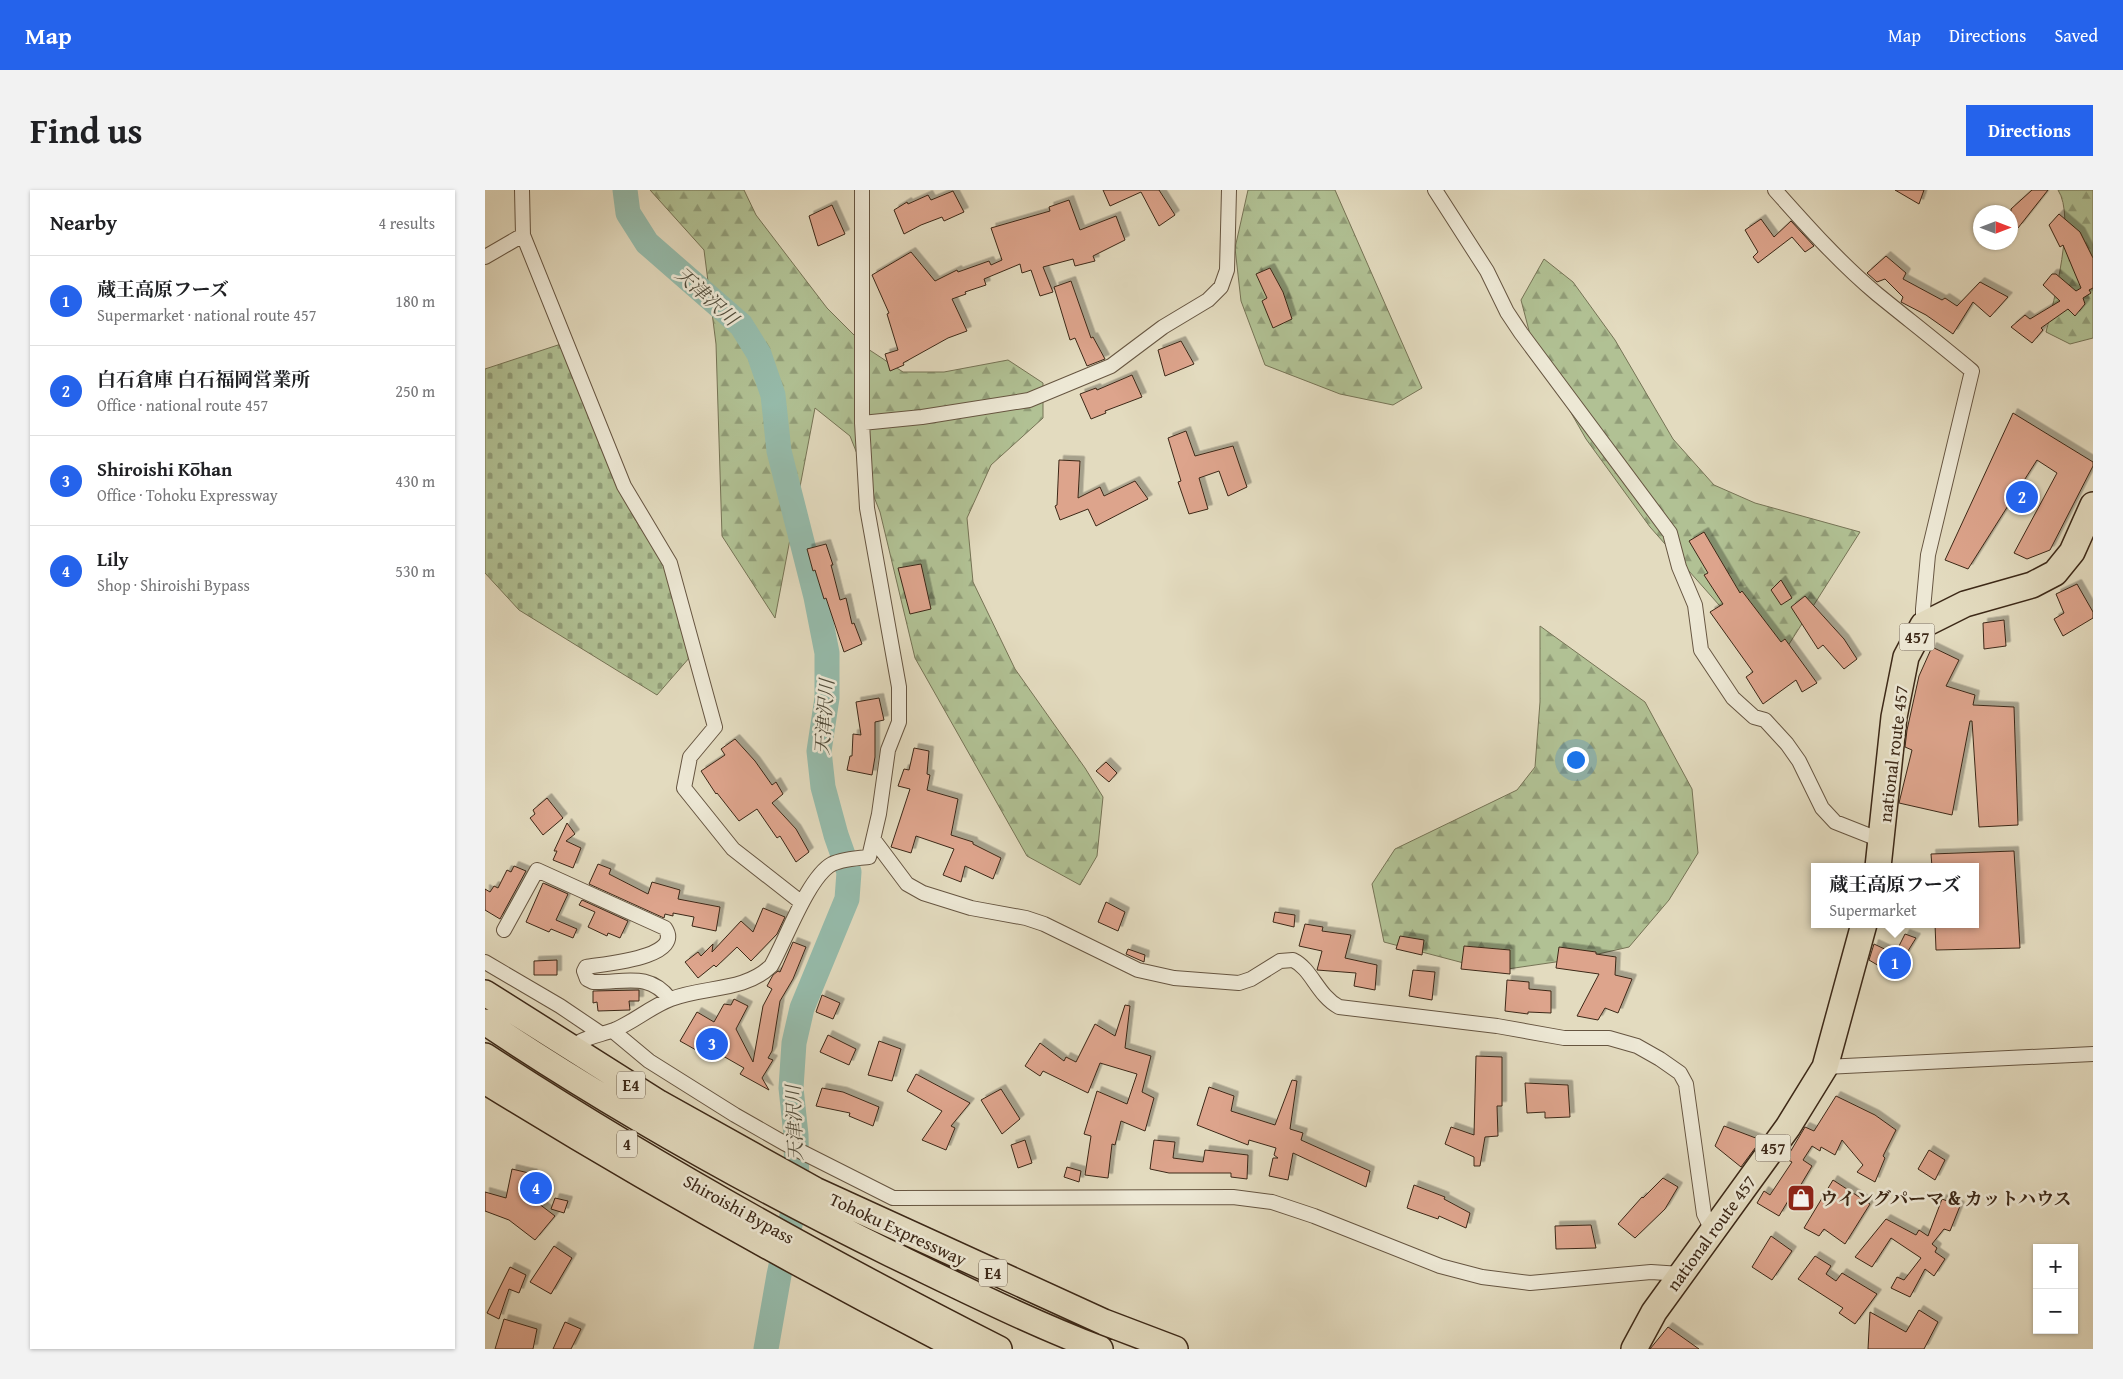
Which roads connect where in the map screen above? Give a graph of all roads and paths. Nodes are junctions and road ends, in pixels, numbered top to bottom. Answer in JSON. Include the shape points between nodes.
{"nodes":[{"id":1,"x":522,"y":190,"type":"edge"},
{"id":2,"x":862,"y":190,"type":"edge"},
{"id":3,"x":1229,"y":190,"type":"edge"},
{"id":4,"x":1435,"y":190,"type":"edge"},
{"id":5,"x":1775,"y":190,"type":"edge"},
{"id":6,"x":523,"y":235,"type":"junction"},
{"id":7,"x":485,"y":257,"type":"edge"},
{"id":8,"x":863,"y":424,"type":"junction"},
{"id":9,"x":2093,"y":505,"type":"edge"},
{"id":10,"x":1923,"y":625,"type":"junction"},
{"id":11,"x":874,"y":840,"type":"junction"},
{"id":12,"x":1883,"y":841,"type":"junction"},
{"id":13,"x":1880,"y":863,"type":"edge"},
{"id":14,"x":802,"y":902,"type":"junction"},
{"id":15,"x":1863,"y":928,"type":"edge"},
{"id":16,"x":503,"y":930,"type":"dead end"},
{"id":17,"x":485,"y":962,"type":"edge"},
{"id":18,"x":485,"y":993,"type":"edge"},
{"id":19,"x":670,"y":999,"type":"junction"},
{"id":20,"x":485,"y":1022,"type":"edge"},
{"id":21,"x":607,"y":1032,"type":"junction"},
{"id":22,"x":581,"y":1041,"type":"dead end"},
{"id":23,"x":2093,"y":1054,"type":"edge"},
{"id":24,"x":485,"y":1056,"type":"edge"},
{"id":25,"x":1825,"y":1067,"type":"junction"},
{"id":26,"x":485,"y":1081,"type":"edge"},
{"id":27,"x":1713,"y":1232,"type":"junction"},
{"id":28,"x":770,"y":1238,"type":"junction"},
{"id":29,"x":807,"y":1258,"type":"junction"},
{"id":30,"x":1681,"y":1274,"type":"junction"},
{"id":31,"x":961,"y":1349,"type":"edge"},
{"id":32,"x":999,"y":1349,"type":"edge"},
{"id":33,"x":1100,"y":1349,"type":"edge"},
{"id":34,"x":1175,"y":1349,"type":"edge"},
{"id":35,"x":1634,"y":1349,"type":"edge"}],
"edges":[{"from":1,"to":6,"type":"street"},
{"from":2,"to":8,"type":"street"},
{"from":3,"to":8,"type":"street","via":[[1227,270],[1221,287],[1208,300],[1163,327],[1111,366],[1029,400]]},
{"from":4,"to":12,"type":"street","via":[[1487,271],[1521,333],[1670,533],[1679,567],[1695,605],[1701,650],[1733,698],[1754,716],[1765,720],[1787,744],[1822,808],[1835,822]]},
{"from":5,"to":10,"type":"street","via":[[1818,239],[1876,293],[1972,371],[1928,555]]},
{"from":6,"to":7,"type":"street"},
{"from":6,"to":14,"type":"street","via":[[624,486],[670,563],[715,728],[690,756],[684,788],[733,849]]},
{"from":8,"to":11,"type":"street","via":[[867,508],[899,686],[899,722],[887,750]]},
{"from":9,"to":10,"type":"highway","number":"457","via":[[2072,552],[2055,573],[2032,585],[1965,604]]},
{"from":10,"to":12,"type":"highway","name":"national route 457","number":"457","via":[[1906,656],[1893,717]]},
{"from":11,"to":14,"type":"street","via":[[869,857],[836,862],[825,870]]},
{"from":11,"to":27,"type":"street","via":[[907,884],[923,893],[971,908],[1044,924],[1138,970],[1174,978],[1239,982],[1251,979],[1280,961],[1293,960],[1303,967],[1323,996],[1339,1007],[1497,1026],[1564,1038],[1609,1038],[1637,1046],[1680,1073],[1686,1084],[1704,1214]]},
{"from":12,"to":13,"type":"highway","name":"national route 457","number":"457"},
{"from":14,"to":19,"type":"street","via":[[778,954],[763,974],[751,981]]},
{"from":15,"to":25,"type":"highway","name":"national route 457","number":"457"},
{"from":16,"to":19,"type":"street","via":[[537,870],[665,928],[668,936],[661,949],[619,962],[586,967],[584,971],[587,979],[593,982],[653,983]]},
{"from":17,"to":21,"type":"street"},
{"from":18,"to":34,"type":"highway","name":"Tohoku Expressway","number":"E4","via":[[659,1103],[815,1190],[1104,1322]]},
{"from":19,"to":21,"type":"street"},
{"from":20,"to":33,"type":"highway","name":"Tohoku Expressway","number":"E4","via":[[681,1144],[775,1196],[975,1295]]},
{"from":21,"to":22,"type":"street"},
{"from":21,"to":30,"type":"street","via":[[784,1143],[893,1198],[1233,1197],[1272,1202],[1440,1266],[1482,1277],[1530,1283],[1651,1272]]},
{"from":23,"to":25,"type":"street"},
{"from":24,"to":28,"type":"highway","name":"Shiroishi Bypass","number":"4"},
{"from":25,"to":27,"type":"highway","name":"national route 457","number":"457","via":[[1788,1127]]},
{"from":26,"to":28,"type":"highway","name":"Shiroishi Bypass","number":"4","via":[[587,1144]]},
{"from":27,"to":30,"type":"highway","name":"national route 457","number":"457"},
{"from":28,"to":29,"type":"highway","name":"Shiroishi Bypass","number":"4"},
{"from":29,"to":31,"type":"highway","name":"Shiroishi Bypass","number":"4"},
{"from":29,"to":32,"type":"highway","name":"Shiroishi Bypass","number":"4"},
{"from":30,"to":35,"type":"highway","name":"national route 457","number":"457","via":[[1654,1312]]}]}
